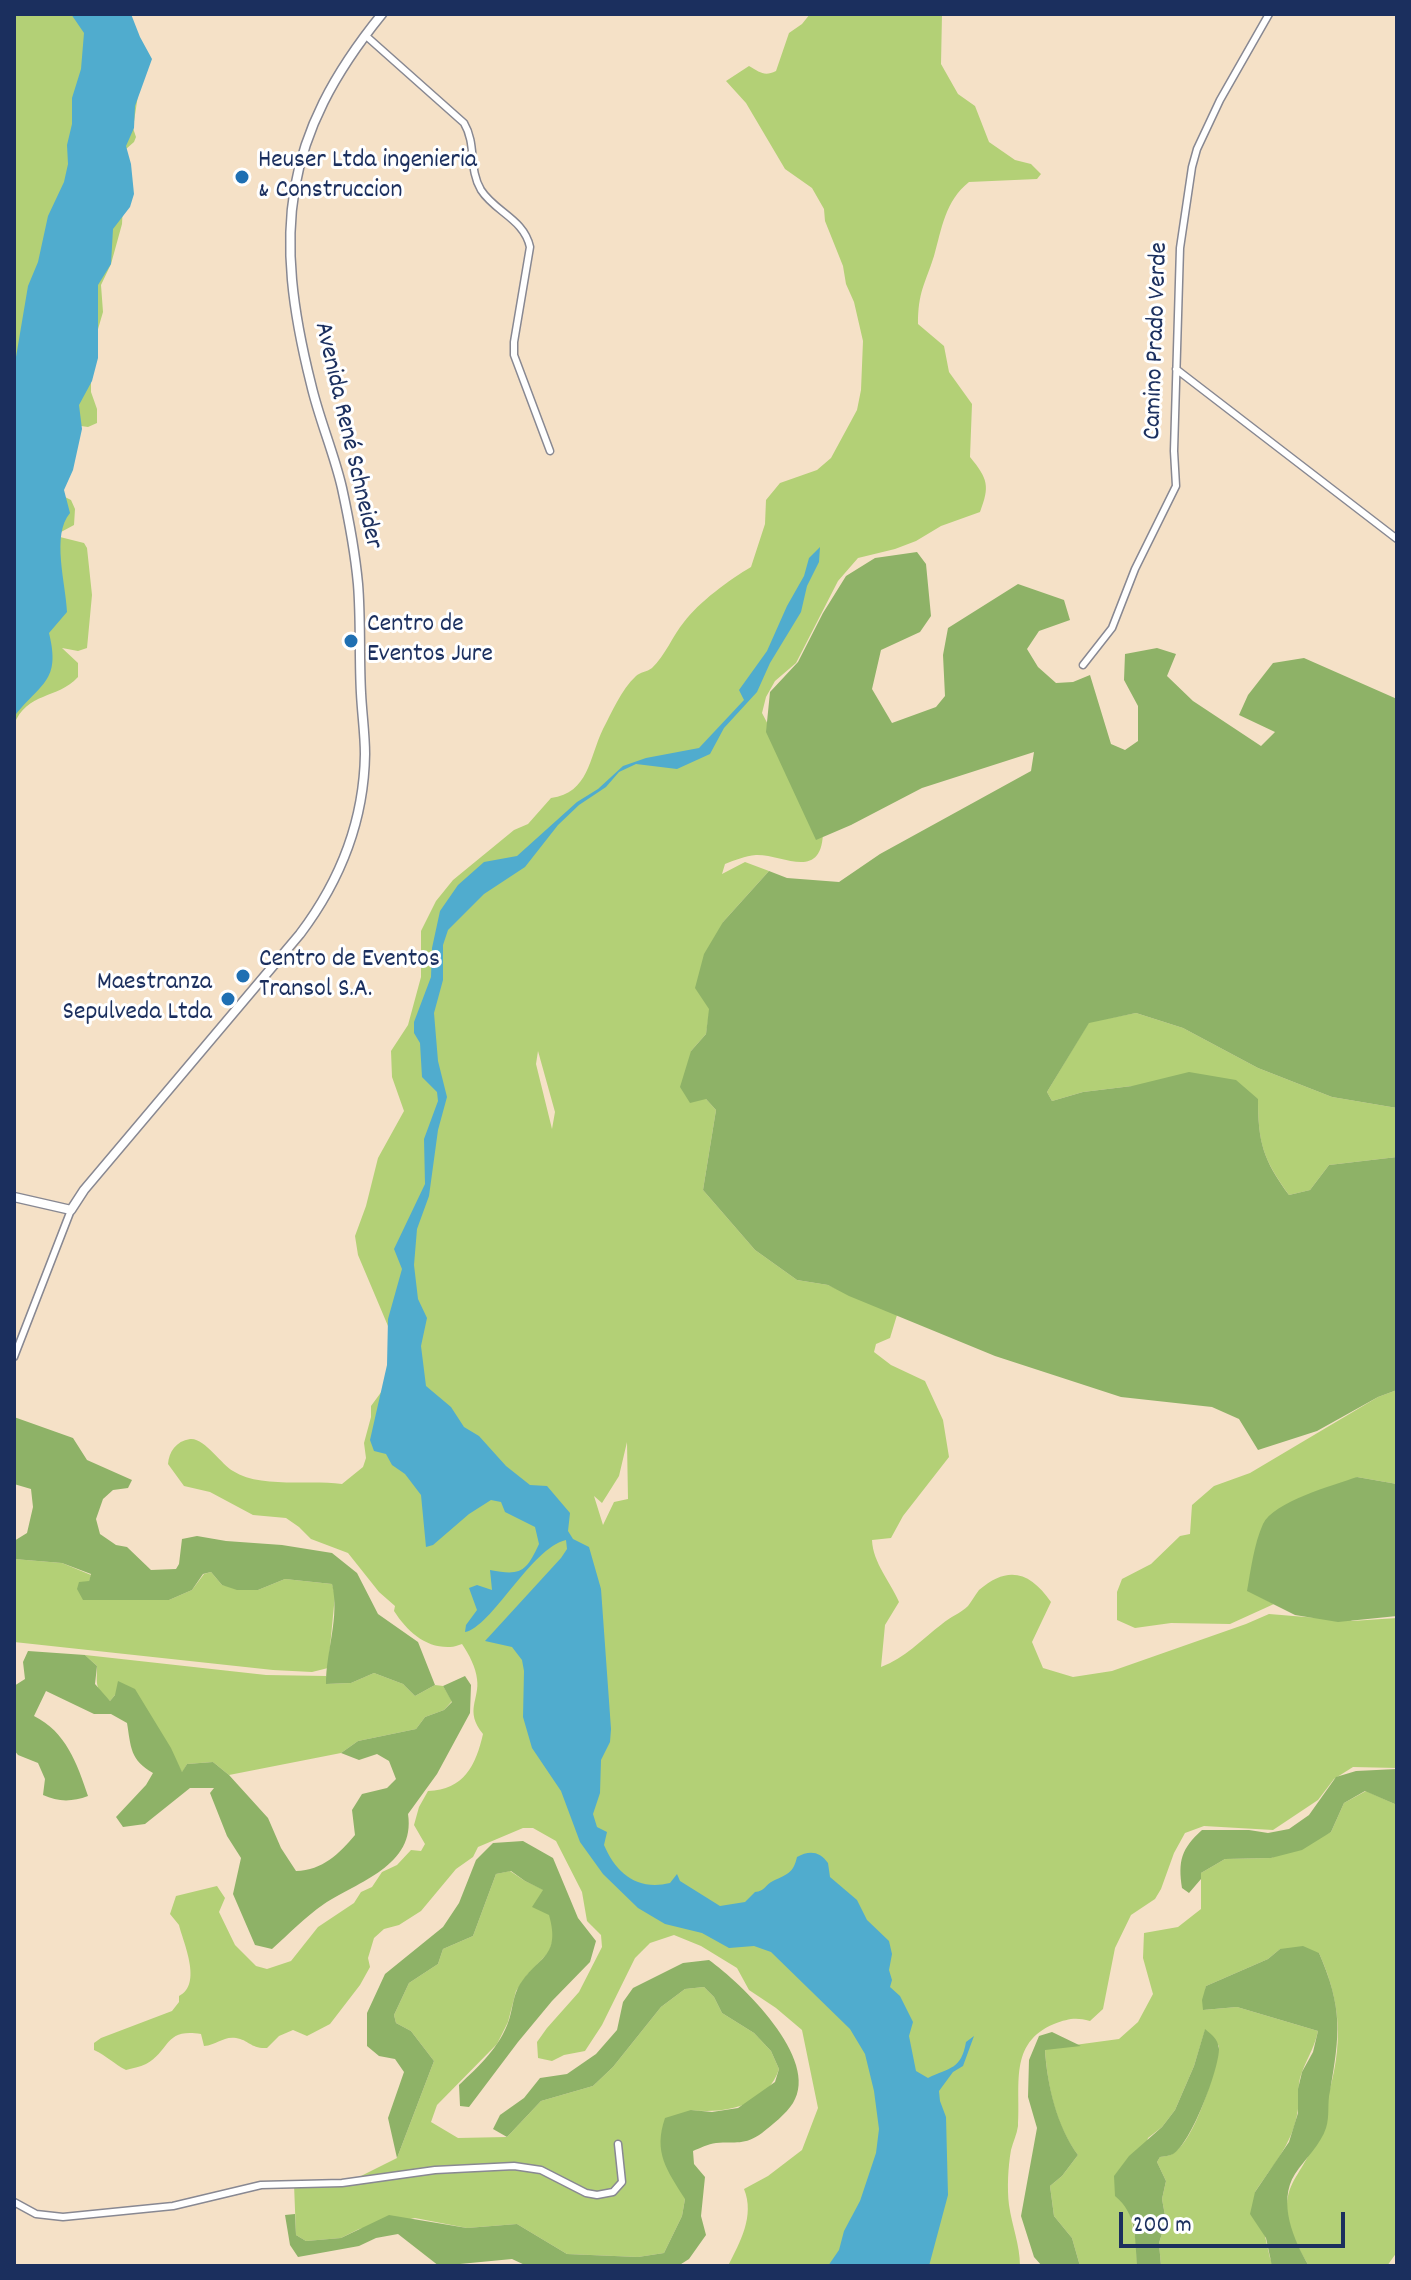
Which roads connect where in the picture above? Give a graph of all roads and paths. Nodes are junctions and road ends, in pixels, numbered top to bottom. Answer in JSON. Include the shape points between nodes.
{"nodes":[{"id":1,"x":382,"y":14,"type":"edge"},
{"id":2,"x":1269,"y":14,"type":"edge"},
{"id":3,"x":365,"y":35,"type":"junction"},
{"id":4,"x":1176,"y":369,"type":"junction"},
{"id":5,"x":550,"y":451,"type":"dead end"},
{"id":6,"x":1397,"y":539,"type":"edge"},
{"id":7,"x":1083,"y":665,"type":"dead end"},
{"id":8,"x":14,"y":1197,"type":"edge"},
{"id":9,"x":71,"y":1210,"type":"junction"},
{"id":10,"x":14,"y":1357,"type":"edge"},
{"id":11,"x":618,"y":2144,"type":"dead end"},
{"id":12,"x":14,"y":2202,"type":"edge"}],
"edges":[{"from":1,"to":3,"type":"street","name":"Avenida René Schneider"},
{"from":2,"to":4,"type":"street","name":"Camino Prado Verde","via":[[1220,100],[1192,167],[1180,248]]},
{"from":3,"to":5,"type":"street","via":[[464,123],[478,184],[528,238],[514,355]]},
{"from":3,"to":9,"type":"street","name":"Avenida René Schneider","via":[[314,120],[297,177],[290,236],[293,295],[341,488],[358,583],[365,751],[356,821],[339,871],[311,919]]},
{"from":4,"to":6,"type":"street"},
{"from":4,"to":7,"type":"street","name":"Camino Prado Verde","via":[[1176,486],[1112,628]]},
{"from":8,"to":9,"type":"street"},
{"from":9,"to":10,"type":"street","name":"Avenida René Schneider"},
{"from":11,"to":12,"type":"street","via":[[622,2182],[603,2195],[586,2193],[541,2170],[514,2166],[342,2183],[261,2185],[151,2209],[63,2217],[36,2214]]}]}
